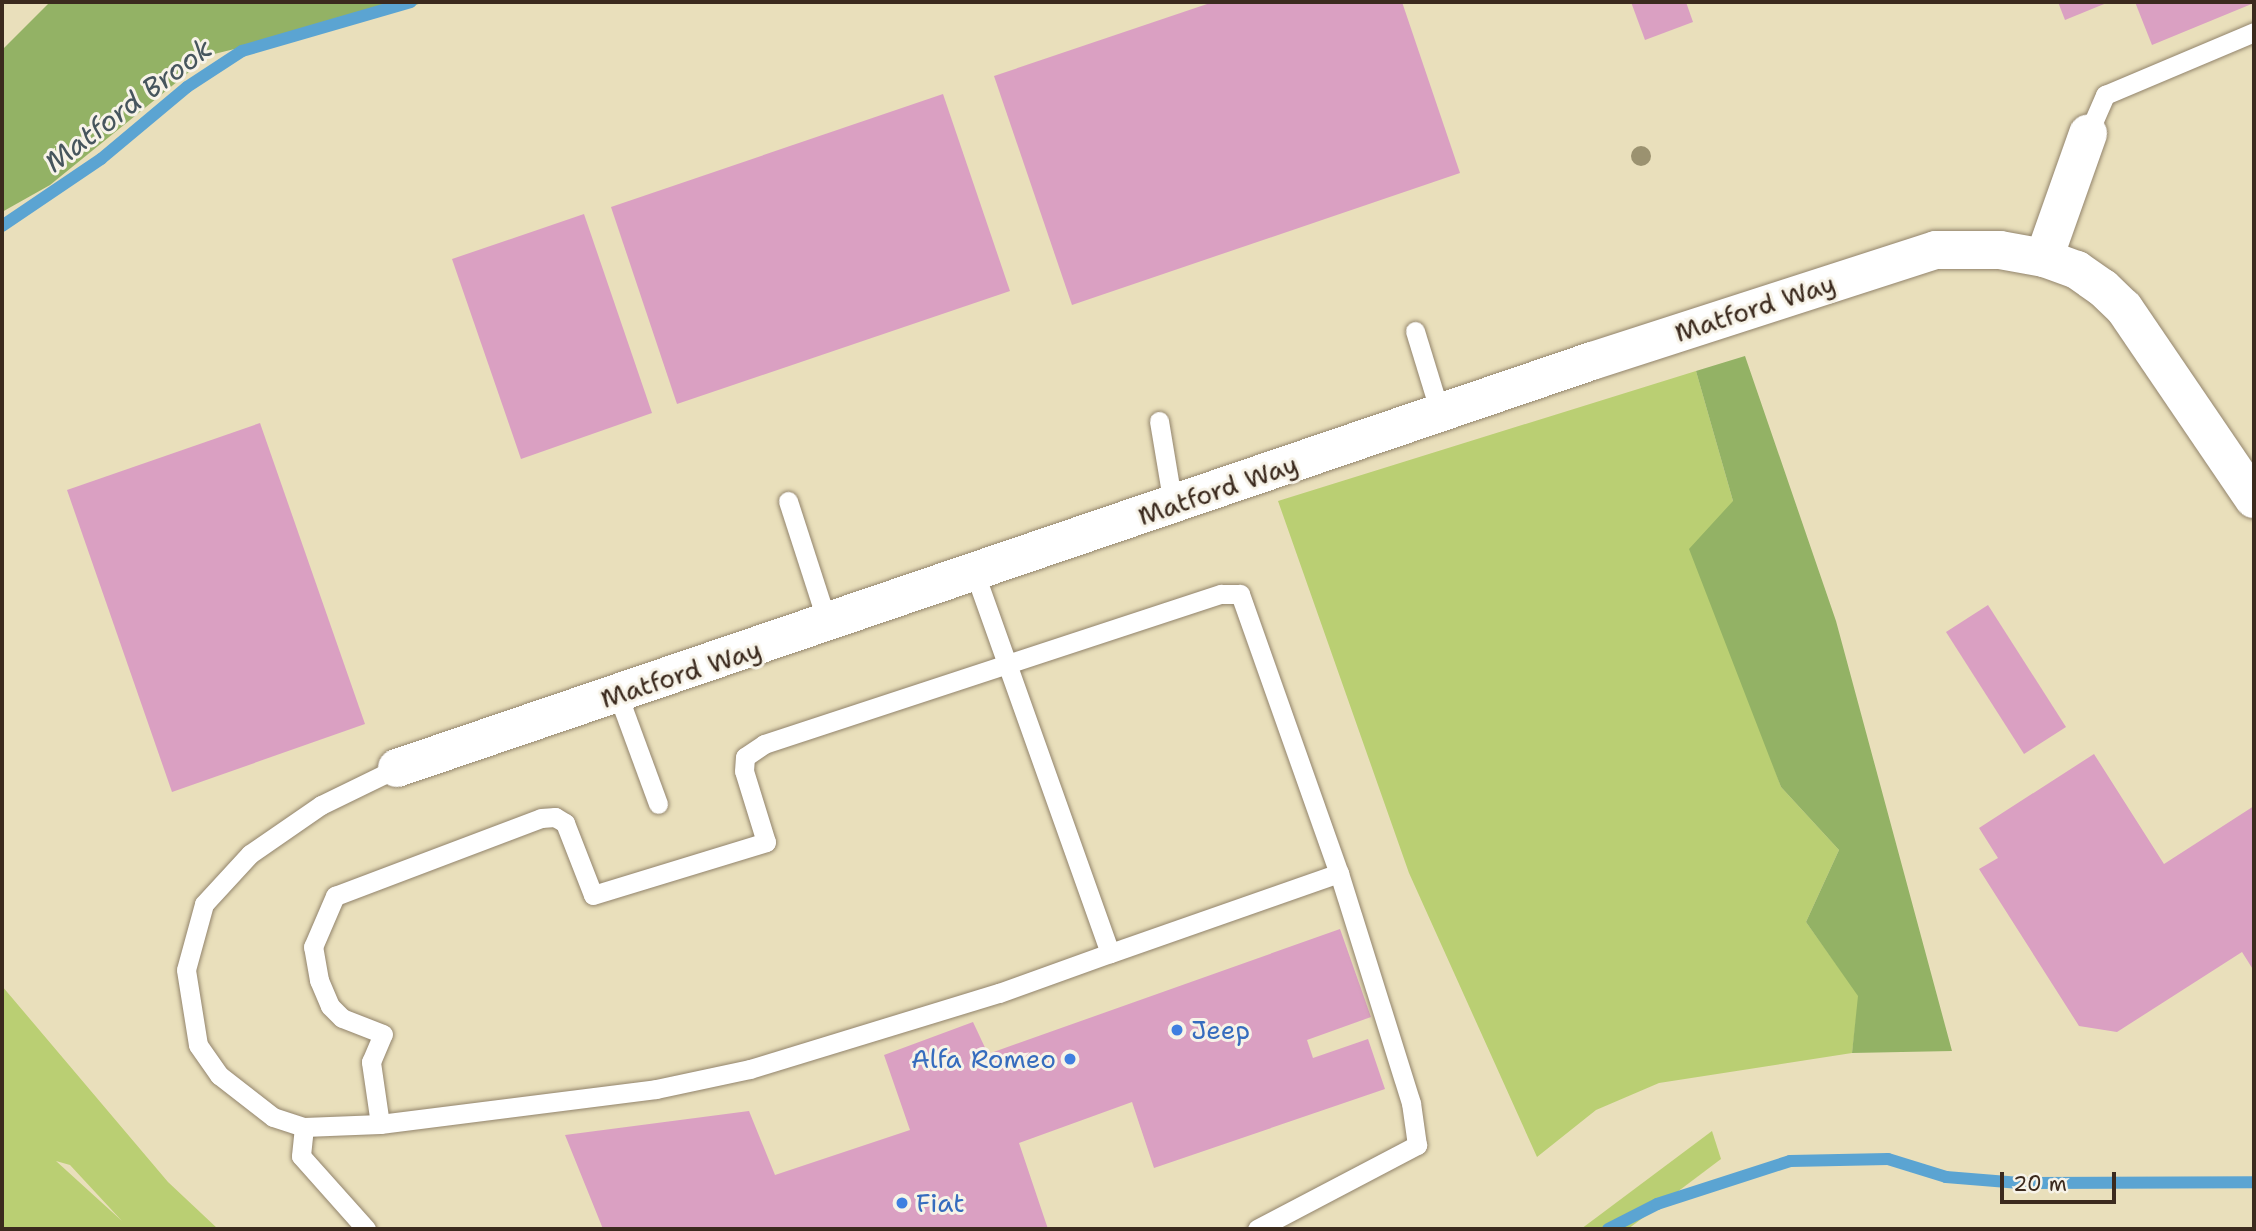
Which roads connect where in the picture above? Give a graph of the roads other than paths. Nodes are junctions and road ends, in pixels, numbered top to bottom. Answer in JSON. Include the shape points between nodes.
{"nodes":[{"id":1,"x":2254,"y":32,"type":"edge"},
{"id":2,"x":2088,"y":134,"type":"joint"},
{"id":3,"x":2044,"y":258,"type":"junction"},
{"id":4,"x":1415,"y":331,"type":"dead end"},
{"id":5,"x":1440,"y":413,"type":"junction"},
{"id":6,"x":1159,"y":421,"type":"dead end"},
{"id":7,"x":2254,"y":499,"type":"edge"},
{"id":8,"x":788,"y":501,"type":"dead end"},
{"id":9,"x":1173,"y":505,"type":"junction"},
{"id":10,"x":975,"y":574,"type":"junction"},
{"id":11,"x":828,"y":625,"type":"junction"},
{"id":12,"x":1006,"y":668,"type":"junction"},
{"id":13,"x":618,"y":695,"type":"junction"},
{"id":14,"x":397,"y":768,"type":"joint"},
{"id":15,"x":658,"y":804,"type":"dead end"},
{"id":16,"x":1339,"y":873,"type":"junction"},
{"id":17,"x":1110,"y":953,"type":"junction"},
{"id":18,"x":380,"y":1124,"type":"junction"},
{"id":19,"x":304,"y":1127,"type":"junction"},
{"id":20,"x":366,"y":1229,"type":"edge"},
{"id":21,"x":1257,"y":1229,"type":"edge"}],
"edges":[{"from":1,"to":2,"type":"lane","via":[[2105,95]]},
{"from":2,"to":3,"type":"street"},
{"from":3,"to":5,"type":"street","name":"Matford Way","via":[[2000,250],[1936,250]]},
{"from":3,"to":7,"type":"street","name":"Matford Way","via":[[2077,270],[2124,308]]},
{"from":4,"to":5,"type":"lane"},
{"from":5,"to":9,"type":"street","name":"Matford Way"},
{"from":6,"to":9,"type":"lane"},
{"from":8,"to":11,"type":"lane"},
{"from":9,"to":10,"type":"street","name":"Matford Way"},
{"from":10,"to":11,"type":"street","name":"Matford Way"},
{"from":10,"to":12,"type":"lane"},
{"from":11,"to":13,"type":"street","name":"Matford Way"},
{"from":12,"to":16,"type":"lane","via":[[1221,594],[1240,594]]},
{"from":12,"to":17,"type":"lane"},
{"from":12,"to":18,"type":"lane","via":[[764,744],[745,757],[744,771],[766,842],[593,895],[565,823],[555,817],[541,818],[335,896],[313,947],[319,980],[330,1006],[342,1018],[383,1034],[371,1062]]},
{"from":13,"to":14,"type":"street","name":"Matford Way"},
{"from":13,"to":15,"type":"lane"},
{"from":14,"to":19,"type":"lane","via":[[321,805],[250,854],[204,904],[186,970],[198,1045],[219,1075],[273,1117]]},
{"from":16,"to":17,"type":"lane"},
{"from":16,"to":21,"type":"lane","via":[[1411,1103],[1417,1145]]},
{"from":17,"to":18,"type":"lane","via":[[740,1071],[656,1089]]},
{"from":18,"to":19,"type":"lane"},
{"from":19,"to":20,"type":"lane","via":[[302,1156]]}]}
